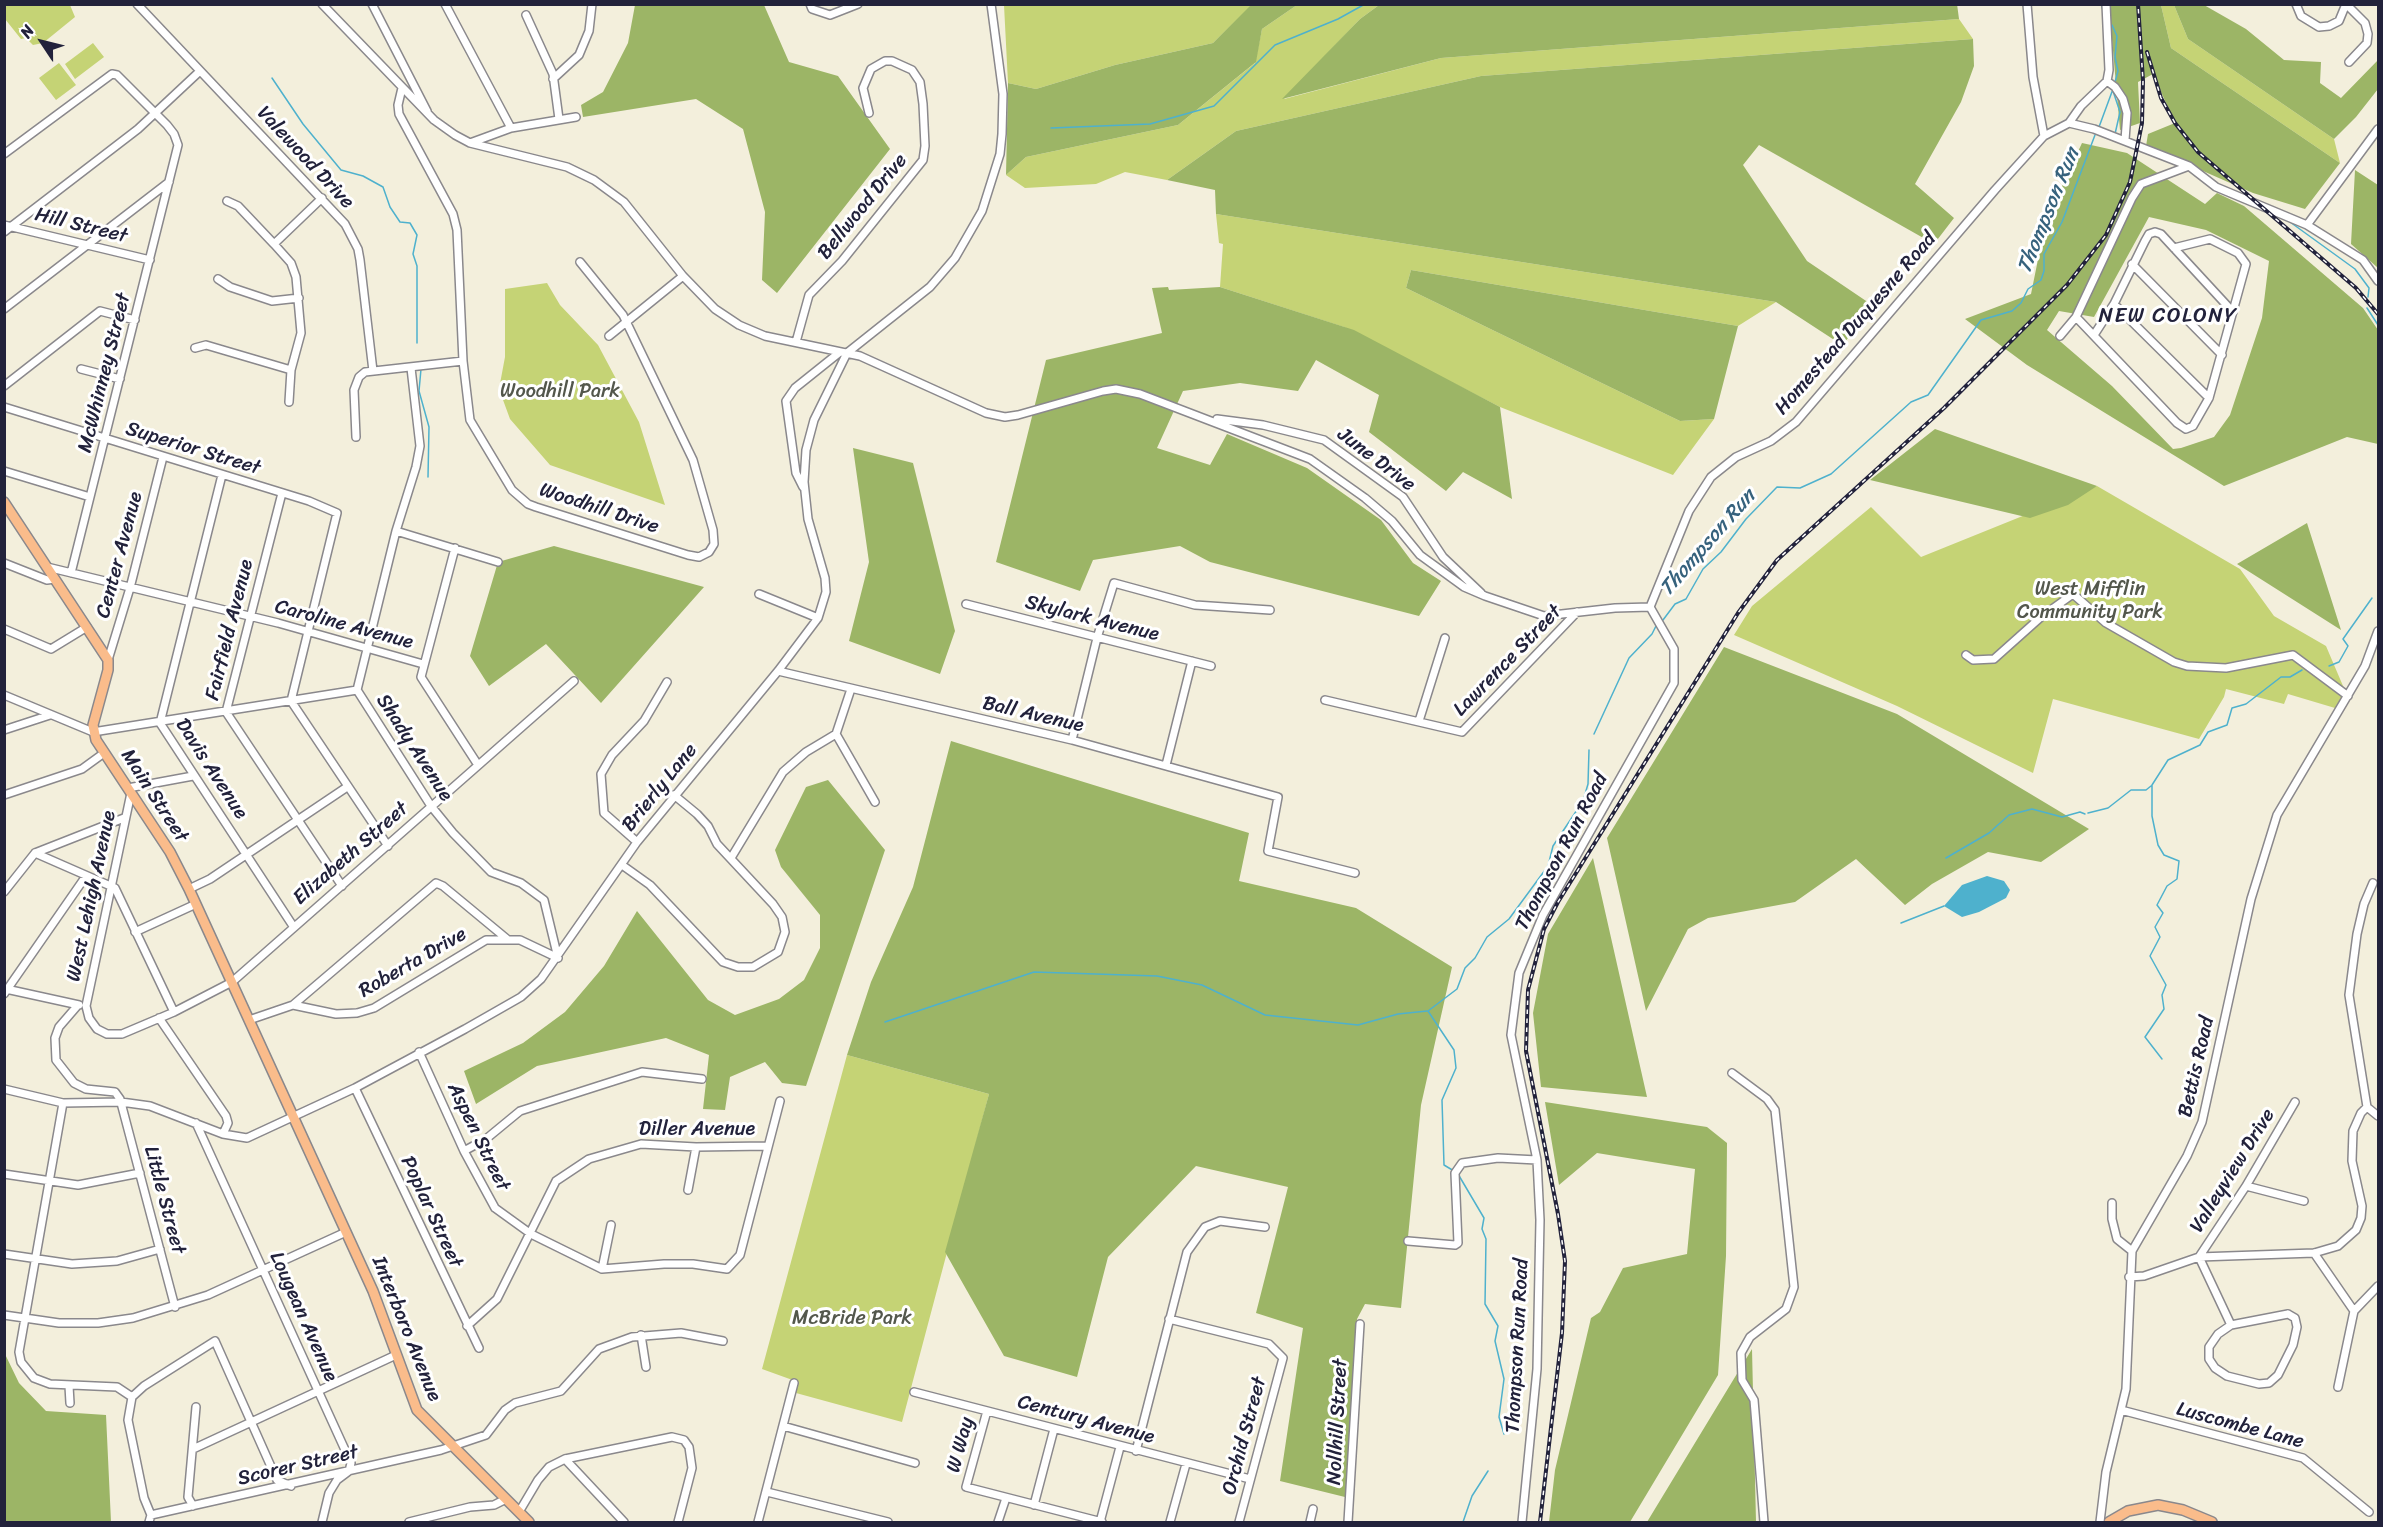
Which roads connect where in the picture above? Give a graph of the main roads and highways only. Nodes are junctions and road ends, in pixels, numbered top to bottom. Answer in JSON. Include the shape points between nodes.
{"nodes":[{"id":1,"x":4,"y":502,"type":"edge"},
{"id":2,"x":294,"y":1118,"type":"joint"},
{"id":3,"x":529,"y":1522,"type":"edge"},
{"id":4,"x":2109,"y":1522,"type":"edge"},
{"id":5,"x":2212,"y":1522,"type":"edge"}],
"edges":[{"from":1,"to":2,"type":"main road","name":"Main Street","via":[[108,660],[93,732],[170,852]]},
{"from":2,"to":3,"type":"main road","name":"Interboro Avenue","via":[[373,1291],[417,1410]]},
{"from":4,"to":5,"type":"main road","via":[[2128,1511],[2158,1505],[2183,1509]]}]}
